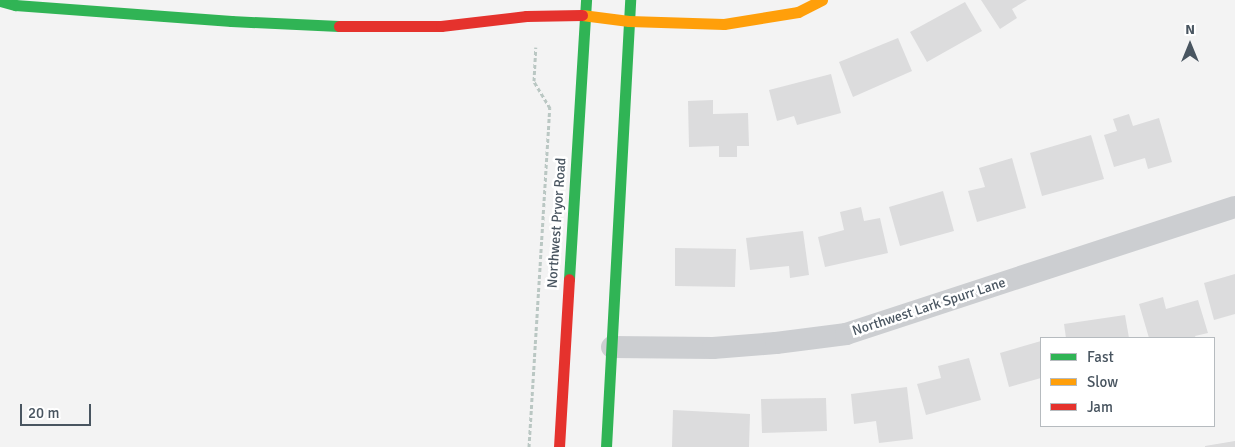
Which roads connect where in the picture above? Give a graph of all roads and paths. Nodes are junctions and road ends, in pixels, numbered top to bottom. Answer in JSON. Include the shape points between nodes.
{"nodes":[{"id":1,"x":586,"y":0,"type":"edge"},
{"id":2,"x":630,"y":0,"type":"edge"},
{"id":3,"x":822,"y":0,"type":"edge"},
{"id":4,"x":0,"y":1,"type":"edge"},
{"id":5,"x":797,"y":6,"type":"edge"},
{"id":6,"x":585,"y":15,"type":"junction"},
{"id":7,"x":629,"y":20,"type":"junction"},
{"id":8,"x":536,"y":47,"type":"dead end"},
{"id":9,"x":1235,"y":207,"type":"edge"},
{"id":10,"x":612,"y":347,"type":"junction"},
{"id":11,"x":529,"y":447,"type":"edge"},
{"id":12,"x":559,"y":447,"type":"edge"},
{"id":13,"x":606,"y":447,"type":"edge"}],
"edges":[{"from":1,"to":6,"type":"main road","name":"Northwest Pryor Road"},
{"from":2,"to":7,"type":"main road"},
{"from":3,"to":5,"type":"main road"},
{"from":4,"to":6,"type":"main road","via":[[15,5],[231,21],[362,27],[441,26],[526,16]]},
{"from":5,"to":7,"type":"main road","via":[[724,24]]},
{"from":6,"to":7,"type":"main road"},
{"from":6,"to":12,"type":"main road","name":"Northwest Pryor Road"},
{"from":7,"to":10,"type":"main road"},
{"from":8,"to":11,"type":"path","via":[[534,81],[550,108]]},
{"from":9,"to":10,"type":"street","name":"Northwest Lark Spurr Lane","via":[[846,334],[776,344],[713,348]]},
{"from":10,"to":13,"type":"main road"}]}
